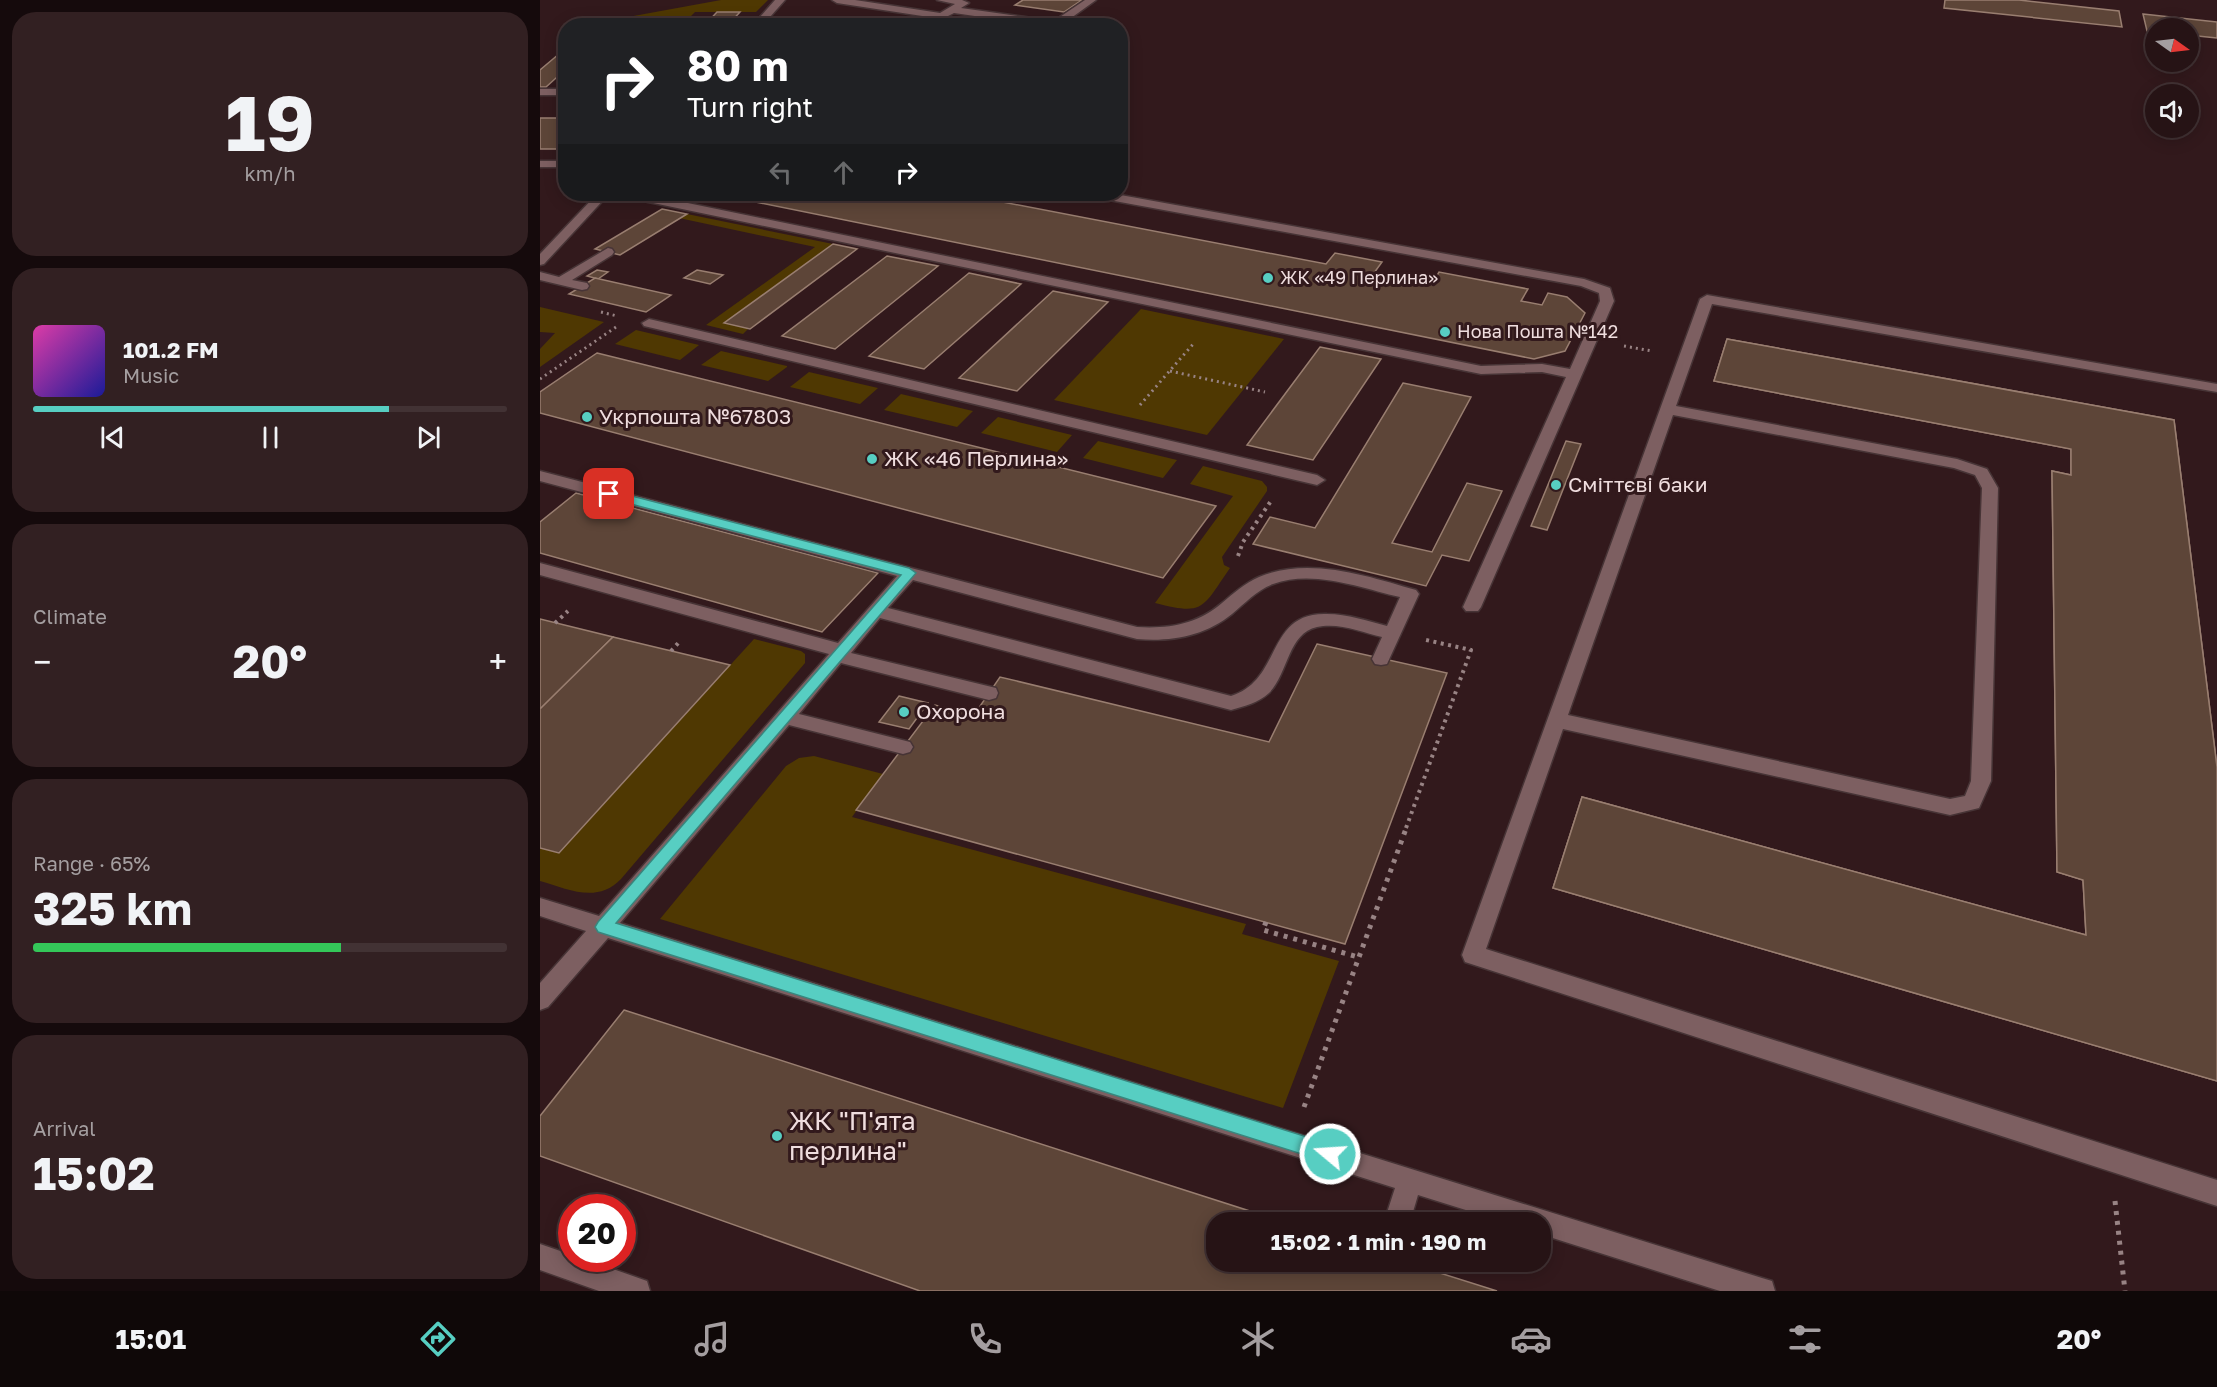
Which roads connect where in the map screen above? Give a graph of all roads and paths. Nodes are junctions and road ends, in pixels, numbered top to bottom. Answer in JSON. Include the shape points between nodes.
{"nodes":[{"id":1,"x":780,"y":0,"type":"edge"},
{"id":2,"x":837,"y":0,"type":"edge"},
{"id":3,"x":942,"y":0,"type":"edge"},
{"id":4,"x":1090,"y":0,"type":"edge"},
{"id":5,"x":953,"y":10,"type":"junction"},
{"id":6,"x":763,"y":18,"type":"edge"},
{"id":7,"x":1007,"y":18,"type":"edge"},
{"id":8,"x":1064,"y":18,"type":"edge"},
{"id":9,"x":540,"y":92,"type":"edge"},
{"id":10,"x":558,"y":92,"type":"edge"},
{"id":11,"x":558,"y":165,"type":"edge"},
{"id":12,"x":543,"y":167,"type":"edge"},
{"id":13,"x":1128,"y":200,"type":"edge"},
{"id":14,"x":596,"y":201,"type":"edge"},
{"id":15,"x":663,"y":201,"type":"edge"},
{"id":16,"x":608,"y":252,"type":"dead end"},
{"id":17,"x":540,"y":261,"type":"edge"},
{"id":18,"x":540,"y":276,"type":"edge"},
{"id":19,"x":561,"y":281,"type":"junction"},
{"id":20,"x":582,"y":286,"type":"dead end"},
{"id":21,"x":1219,"y":315,"type":"junction"},
{"id":22,"x":650,"y":323,"type":"dead end"},
{"id":23,"x":619,"y":325,"type":"dead end"},
{"id":24,"x":1590,"y":340,"type":"junction"},
{"id":25,"x":1686,"y":357,"type":"junction"},
{"id":26,"x":1170,"y":371,"type":"junction"},
{"id":27,"x":1575,"y":374,"type":"junction"},
{"id":28,"x":540,"y":379,"type":"edge"},
{"id":29,"x":2217,"y":388,"type":"edge"},
{"id":30,"x":1265,"y":392,"type":"dead end"},
{"id":31,"x":1667,"y":409,"type":"junction"},
{"id":32,"x":1116,"y":433,"type":"junction"},
{"id":33,"x":1290,"y":474,"type":"junction"},
{"id":34,"x":540,"y":476,"type":"edge"},
{"id":35,"x":1317,"y":480,"type":"dead end"},
{"id":36,"x":540,"y":569,"type":"edge"},
{"id":37,"x":909,"y":573,"type":"junction"},
{"id":38,"x":1262,"y":582,"type":"junction"},
{"id":39,"x":1472,"y":607,"type":"dead end"},
{"id":40,"x":876,"y":611,"type":"junction"},
{"id":41,"x":1392,"y":633,"type":"junction"},
{"id":42,"x":840,"y":653,"type":"junction"},
{"id":43,"x":1382,"y":659,"type":"dead end"},
{"id":44,"x":989,"y":693,"type":"dead end"},
{"id":45,"x":784,"y":717,"type":"junction"},
{"id":46,"x":1556,"y":720,"type":"junction"},
{"id":47,"x":903,"y":747,"type":"dead end"},
{"id":48,"x":540,"y":907,"type":"edge"},
{"id":49,"x":1266,"y":922,"type":"dead end"},
{"id":50,"x":603,"y":927,"type":"junction"},
{"id":51,"x":1359,"y":957,"type":"junction"},
{"id":52,"x":540,"y":1000,"type":"edge"},
{"id":53,"x":1292,"y":1141,"type":"junction"},
{"id":54,"x":2111,"y":1159,"type":"junction"},
{"id":55,"x":1410,"y":1179,"type":"junction"},
{"id":56,"x":2217,"y":1193,"type":"edge"},
{"id":57,"x":1400,"y":1212,"type":"edge"},
{"id":58,"x":540,"y":1257,"type":"edge"},
{"id":59,"x":637,"y":1291,"type":"edge"},
{"id":60,"x":1762,"y":1291,"type":"edge"},
{"id":61,"x":2125,"y":1291,"type":"edge"}],
"edges":[{"from":1,"to":6,"type":"street"},
{"from":2,"to":5,"type":"street","via":[[942,16]]},
{"from":3,"to":5,"type":"street","via":[[964,3]]},
{"from":4,"to":8,"type":"street"},
{"from":5,"to":7,"type":"street"},
{"from":9,"to":10,"type":"street"},
{"from":11,"to":12,"type":"street"},
{"from":13,"to":24,"type":"street","via":[[1593,285],[1608,296]]},
{"from":14,"to":17,"type":"street"},
{"from":15,"to":21,"type":"street"},
{"from":16,"to":19,"type":"street"},
{"from":18,"to":19,"type":"street"},
{"from":19,"to":20,"type":"street"},
{"from":21,"to":26,"type":"path"},
{"from":21,"to":27,"type":"street","via":[[1481,370],[1542,368]]},
{"from":22,"to":32,"type":"street"},
{"from":23,"to":28,"type":"path"},
{"from":24,"to":25,"type":"path"},
{"from":24,"to":27,"type":"street"},
{"from":25,"to":29,"type":"street","via":[[1707,299]]},
{"from":25,"to":31,"type":"street"},
{"from":26,"to":30,"type":"path"},
{"from":26,"to":32,"type":"path"},
{"from":27,"to":39,"type":"street"},
{"from":31,"to":46,"type":"street"},
{"from":31,"to":46,"type":"street","via":[[1957,464],[1981,472],[1990,488],[1981,781],[1972,802],[1950,807]]},
{"from":32,"to":33,"type":"street"},
{"from":33,"to":35,"type":"street"},
{"from":33,"to":38,"type":"path","via":[[1238,549],[1239,562]]},
{"from":34,"to":37,"type":"street"},
{"from":36,"to":42,"type":"street"},
{"from":37,"to":38,"type":"street","via":[[1126,632],[1148,634],[1180,632],[1211,620]]},
{"from":37,"to":40,"type":"street"},
{"from":38,"to":41,"type":"street","via":[[1291,574],[1317,574],[1410,594]]},
{"from":40,"to":41,"type":"street","via":[[1231,703],[1263,690],[1294,630],[1311,621],[1333,620]]},
{"from":40,"to":42,"type":"street"},
{"from":41,"to":43,"type":"street"},
{"from":41,"to":51,"type":"path","via":[[1471,650]]},
{"from":42,"to":44,"type":"street"},
{"from":42,"to":45,"type":"street"},
{"from":45,"to":47,"type":"street"},
{"from":45,"to":50,"type":"street"},
{"from":46,"to":54,"type":"street","via":[[1473,955]]},
{"from":48,"to":50,"type":"street"},
{"from":49,"to":51,"type":"path","via":[[1263,930]]},
{"from":50,"to":52,"type":"street"},
{"from":50,"to":53,"type":"street"},
{"from":51,"to":53,"type":"path"},
{"from":53,"to":55,"type":"street"},
{"from":54,"to":56,"type":"street"},
{"from":54,"to":61,"type":"path"},
{"from":55,"to":57,"type":"street"},
{"from":55,"to":60,"type":"street"},
{"from":58,"to":59,"type":"street"}]}
